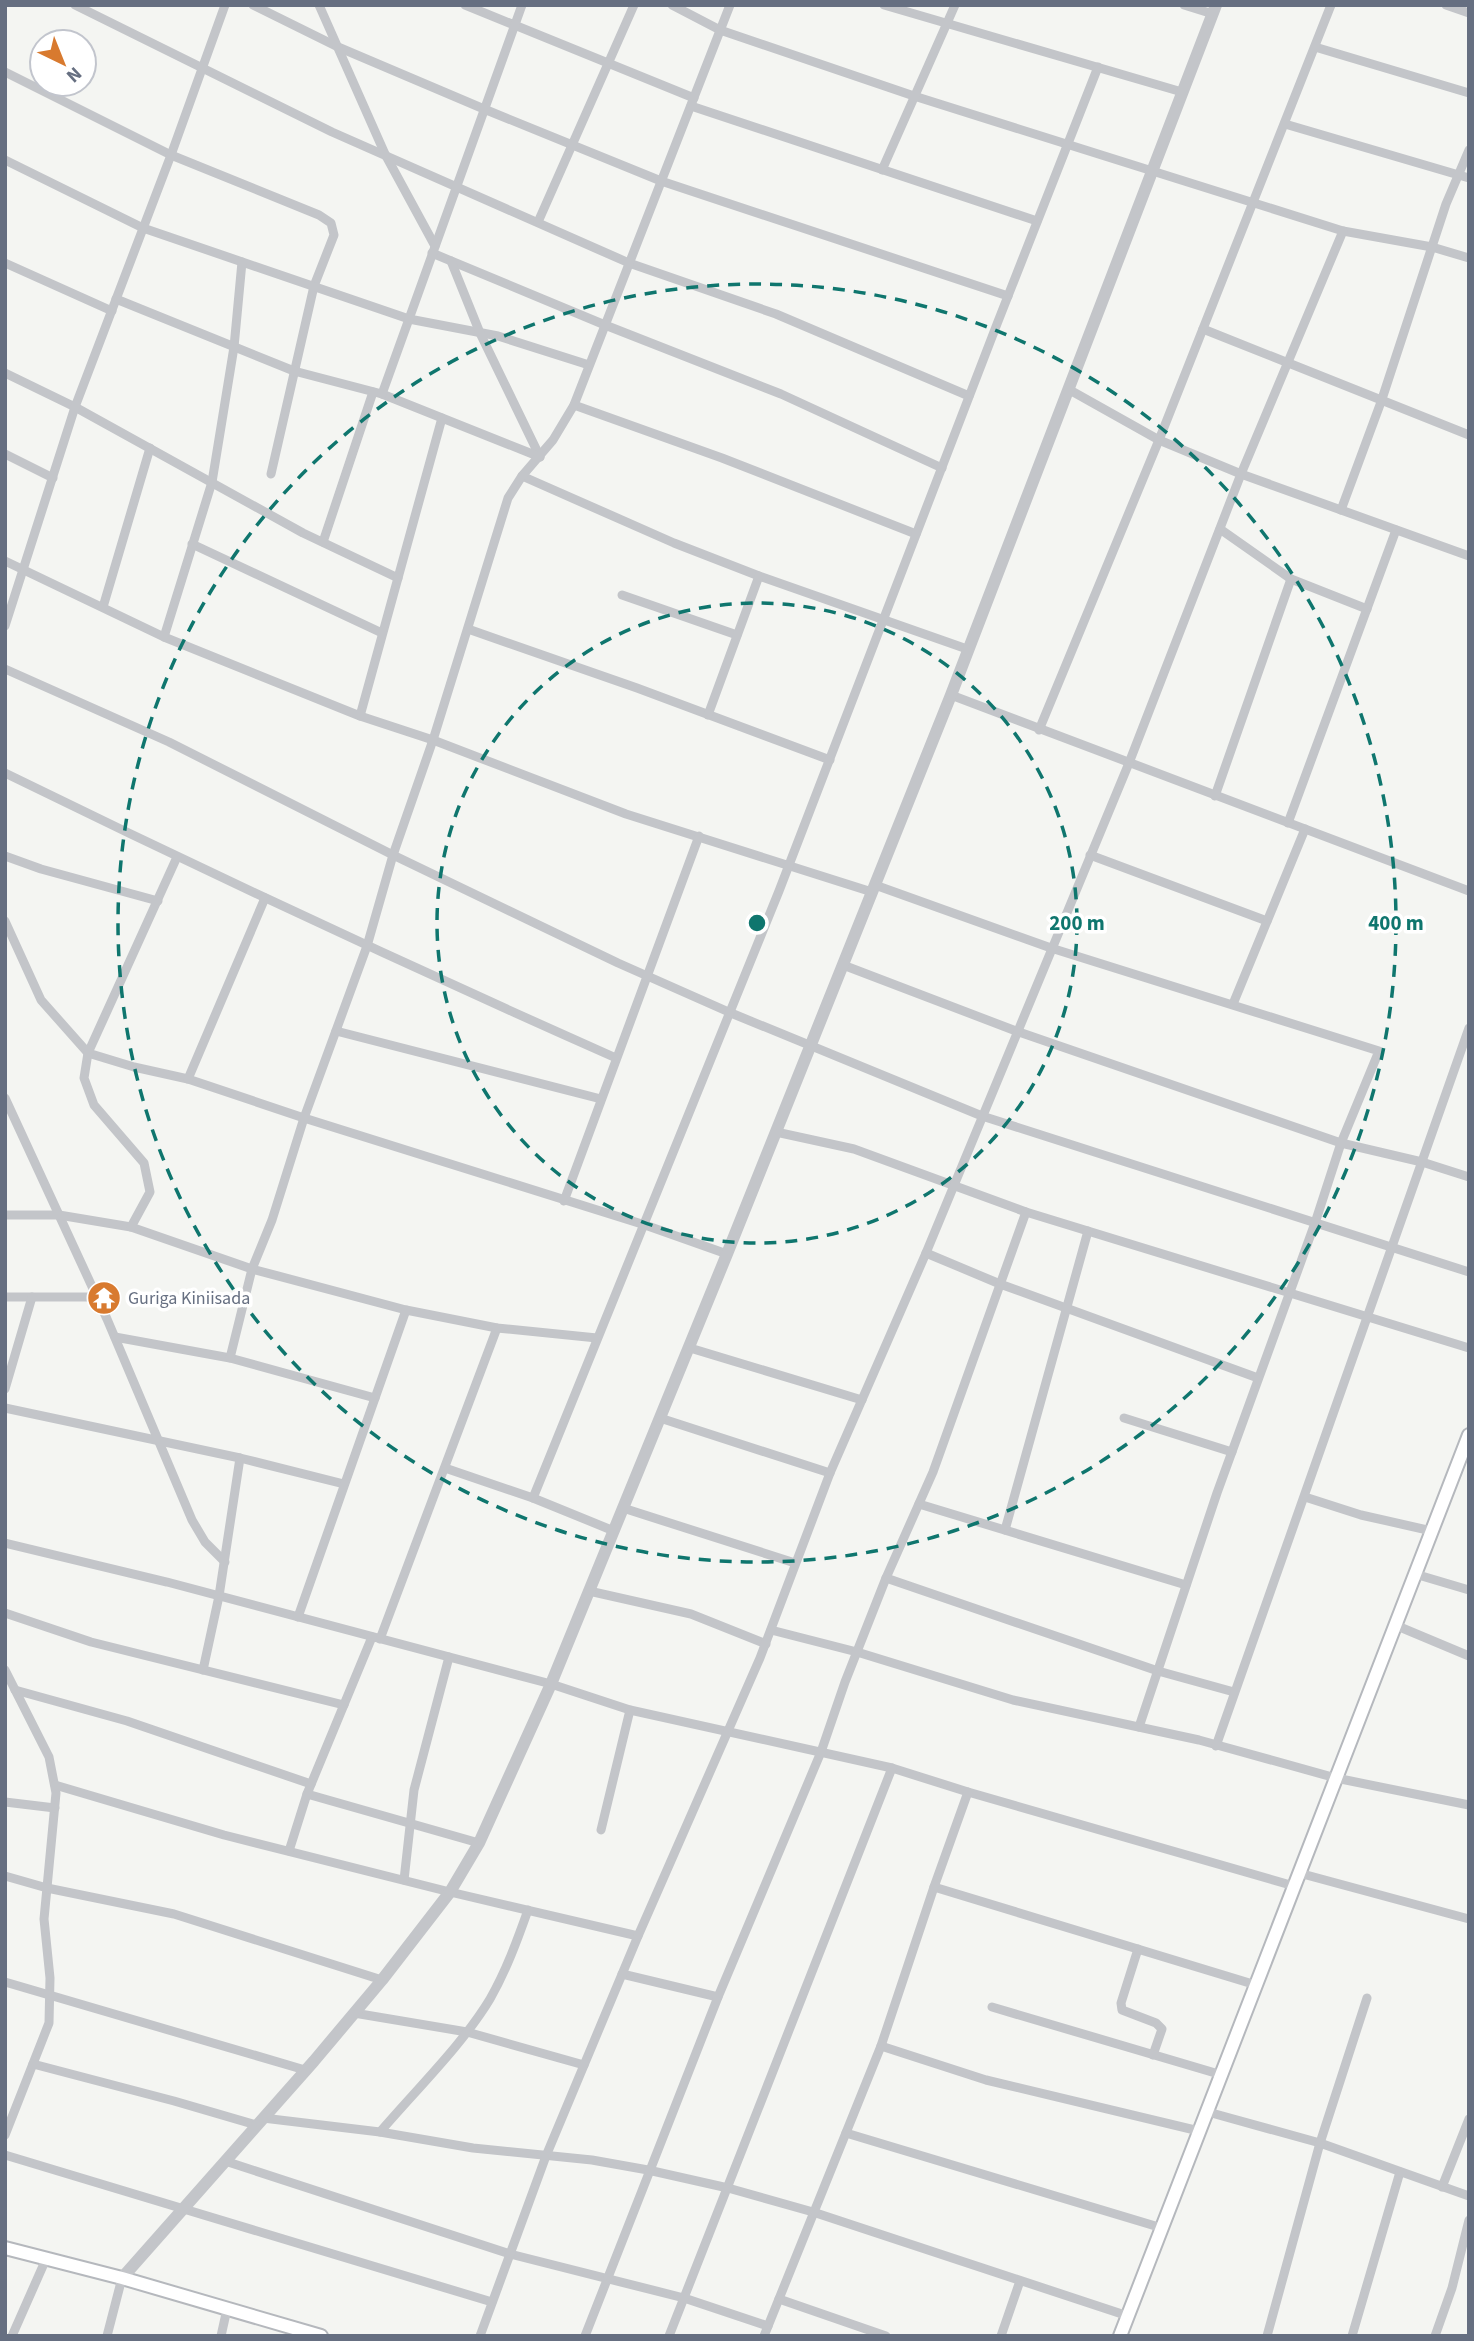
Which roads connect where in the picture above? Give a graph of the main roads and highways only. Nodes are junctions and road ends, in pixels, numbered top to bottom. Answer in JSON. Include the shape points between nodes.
{"nodes":[{"id":1,"x":1469,"y":1435,"type":"edge"},
{"id":2,"x":5,"y":2248,"type":"edge"},
{"id":3,"x":321,"y":2336,"type":"edge"},
{"id":4,"x":1120,"y":2336,"type":"edge"}],
"edges":[{"from":1,"to":4,"type":"main road"},
{"from":2,"to":3,"type":"main road"}]}
